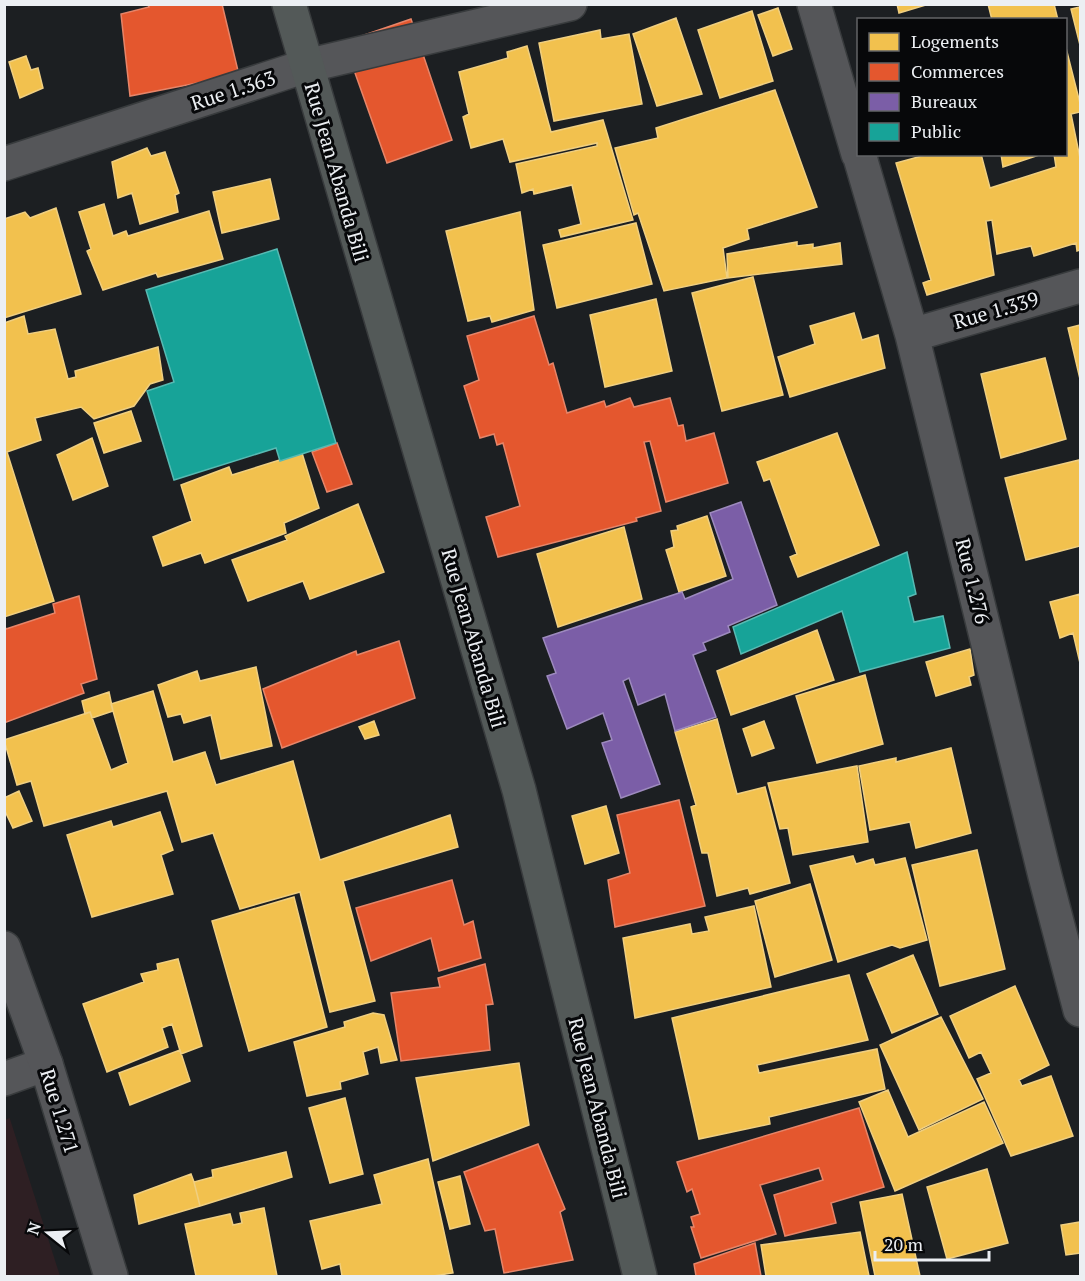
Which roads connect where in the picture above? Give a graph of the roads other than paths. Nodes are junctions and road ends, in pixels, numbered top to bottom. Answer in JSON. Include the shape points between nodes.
{"nodes":[{"id":1,"x":289,"y":4,"type":"edge"},
{"id":2,"x":570,"y":4,"type":"edge"},
{"id":3,"x":814,"y":4,"type":"edge"},
{"id":4,"x":306,"y":66,"type":"junction"},
{"id":5,"x":857,"y":147,"type":"edge"},
{"id":6,"x":860,"y":156,"type":"edge"},
{"id":7,"x":4,"y":164,"type":"edge"},
{"id":8,"x":1080,"y":286,"type":"edge"},
{"id":9,"x":912,"y":335,"type":"junction"},
{"id":10,"x":4,"y":948,"type":"edge"},
{"id":11,"x":1080,"y":1010,"type":"edge"},
{"id":12,"x":46,"y":1064,"type":"junction"},
{"id":13,"x":4,"y":1079,"type":"edge"},
{"id":14,"x":111,"y":1276,"type":"edge"},
{"id":15,"x":639,"y":1276,"type":"edge"}],
"edges":[{"from":1,"to":4,"type":"main road","name":"Rue Jean Abanda Bili"},
{"from":2,"to":4,"type":"street","name":"Rue 1.363"},
{"from":3,"to":5,"type":"street","name":"Rue 1.276"},
{"from":4,"to":7,"type":"street","name":"Rue 1.363"},
{"from":4,"to":15,"type":"main road","name":"Rue Jean Abanda Bili","via":[[519,790]]},
{"from":6,"to":9,"type":"street","name":"Rue 1.276"},
{"from":8,"to":9,"type":"street","name":"Rue 1.339"},
{"from":9,"to":11,"type":"street","name":"Rue 1.276"},
{"from":10,"to":12,"type":"street","name":"Rue 1.271"},
{"from":12,"to":13,"type":"street"},
{"from":12,"to":14,"type":"street","name":"Rue 1.271"}]}
